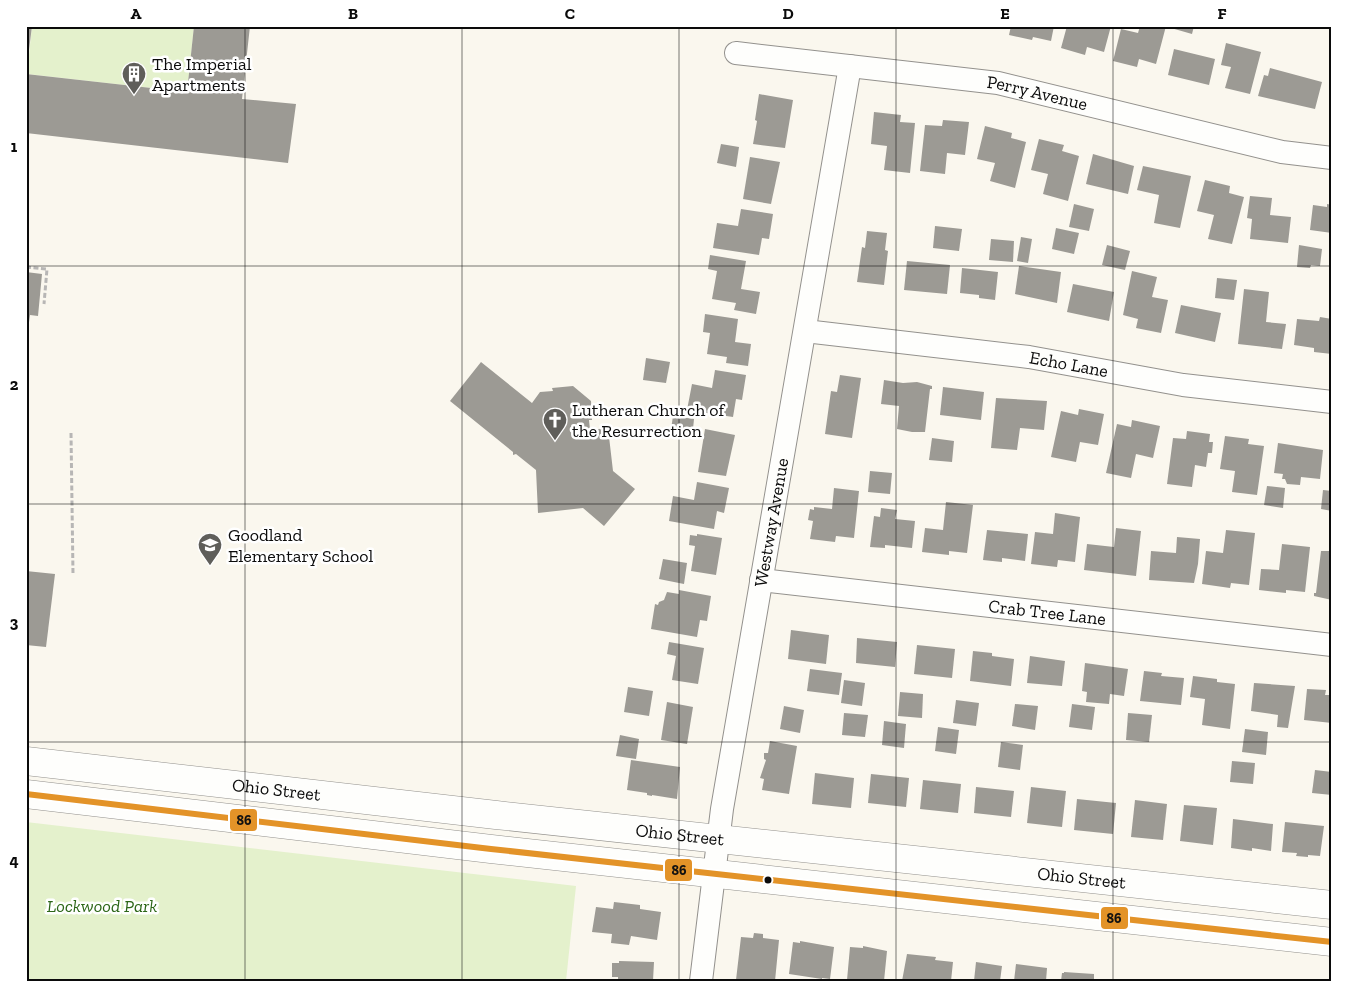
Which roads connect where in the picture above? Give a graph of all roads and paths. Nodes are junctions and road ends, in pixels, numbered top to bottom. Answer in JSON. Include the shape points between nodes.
{"nodes":[{"id":1,"x":736,"y":53,"type":"dead end"},
{"id":2,"x":850,"y":66,"type":"junction"},
{"id":3,"x":1332,"y":158,"type":"edge"},
{"id":4,"x":26,"y":267,"type":"edge"},
{"id":5,"x":44,"y":304,"type":"dead end"},
{"id":6,"x":804,"y":331,"type":"junction"},
{"id":7,"x":1332,"y":402,"type":"edge"},
{"id":8,"x":70,"y":433,"type":"dead end"},
{"id":9,"x":73,"y":574,"type":"dead end"},
{"id":10,"x":761,"y":580,"type":"junction"},
{"id":11,"x":1332,"y":645,"type":"edge"},
{"id":12,"x":26,"y":760,"type":"edge"},
{"id":13,"x":75,"y":766,"type":"junction"},
{"id":14,"x":26,"y":794,"type":"edge"},
{"id":15,"x":71,"y":800,"type":"junction"},
{"id":16,"x":718,"y":839,"type":"junction"},
{"id":17,"x":714,"y":872,"type":"junction"},
{"id":18,"x":1065,"y":876,"type":"junction"},
{"id":19,"x":1332,"y":905,"type":"edge"},
{"id":20,"x":1060,"y":911,"type":"junction"},
{"id":21,"x":1332,"y":942,"type":"edge"},
{"id":22,"x":701,"y":981,"type":"edge"}],
"edges":[{"from":1,"to":2,"type":"street","name":"Perry Avenue"},
{"from":2,"to":3,"type":"street","name":"Perry Avenue","via":[[998,83],[1282,152]]},
{"from":2,"to":6,"type":"street","name":"Westway Avenue"},
{"from":4,"to":5,"type":"path","via":[[47,269]]},
{"from":6,"to":7,"type":"street","name":"Echo Lane","via":[[1029,357],[1183,385]]},
{"from":6,"to":10,"type":"street","name":"Westway Avenue"},
{"from":8,"to":9,"type":"path"},
{"from":10,"to":11,"type":"street","name":"Crab Tree Lane"},
{"from":10,"to":16,"type":"street","name":"Westway Avenue"},
{"from":12,"to":13,"type":"street","name":"Ohio Street"},
{"from":13,"to":15,"type":"street"},
{"from":13,"to":16,"type":"street","name":"Ohio Street"},
{"from":14,"to":15,"type":"street","name":"Ohio Street"},
{"from":15,"to":17,"type":"street","name":"Ohio Street"},
{"from":16,"to":17,"type":"street","name":"Westway Avenue"},
{"from":16,"to":18,"type":"street","name":"Ohio Street"},
{"from":17,"to":20,"type":"street","name":"Ohio Street"},
{"from":17,"to":22,"type":"street","name":"Westway Avenue"},
{"from":18,"to":19,"type":"street","name":"Ohio Street"},
{"from":18,"to":20,"type":"street"},
{"from":20,"to":21,"type":"street","name":"Ohio Street"}]}
